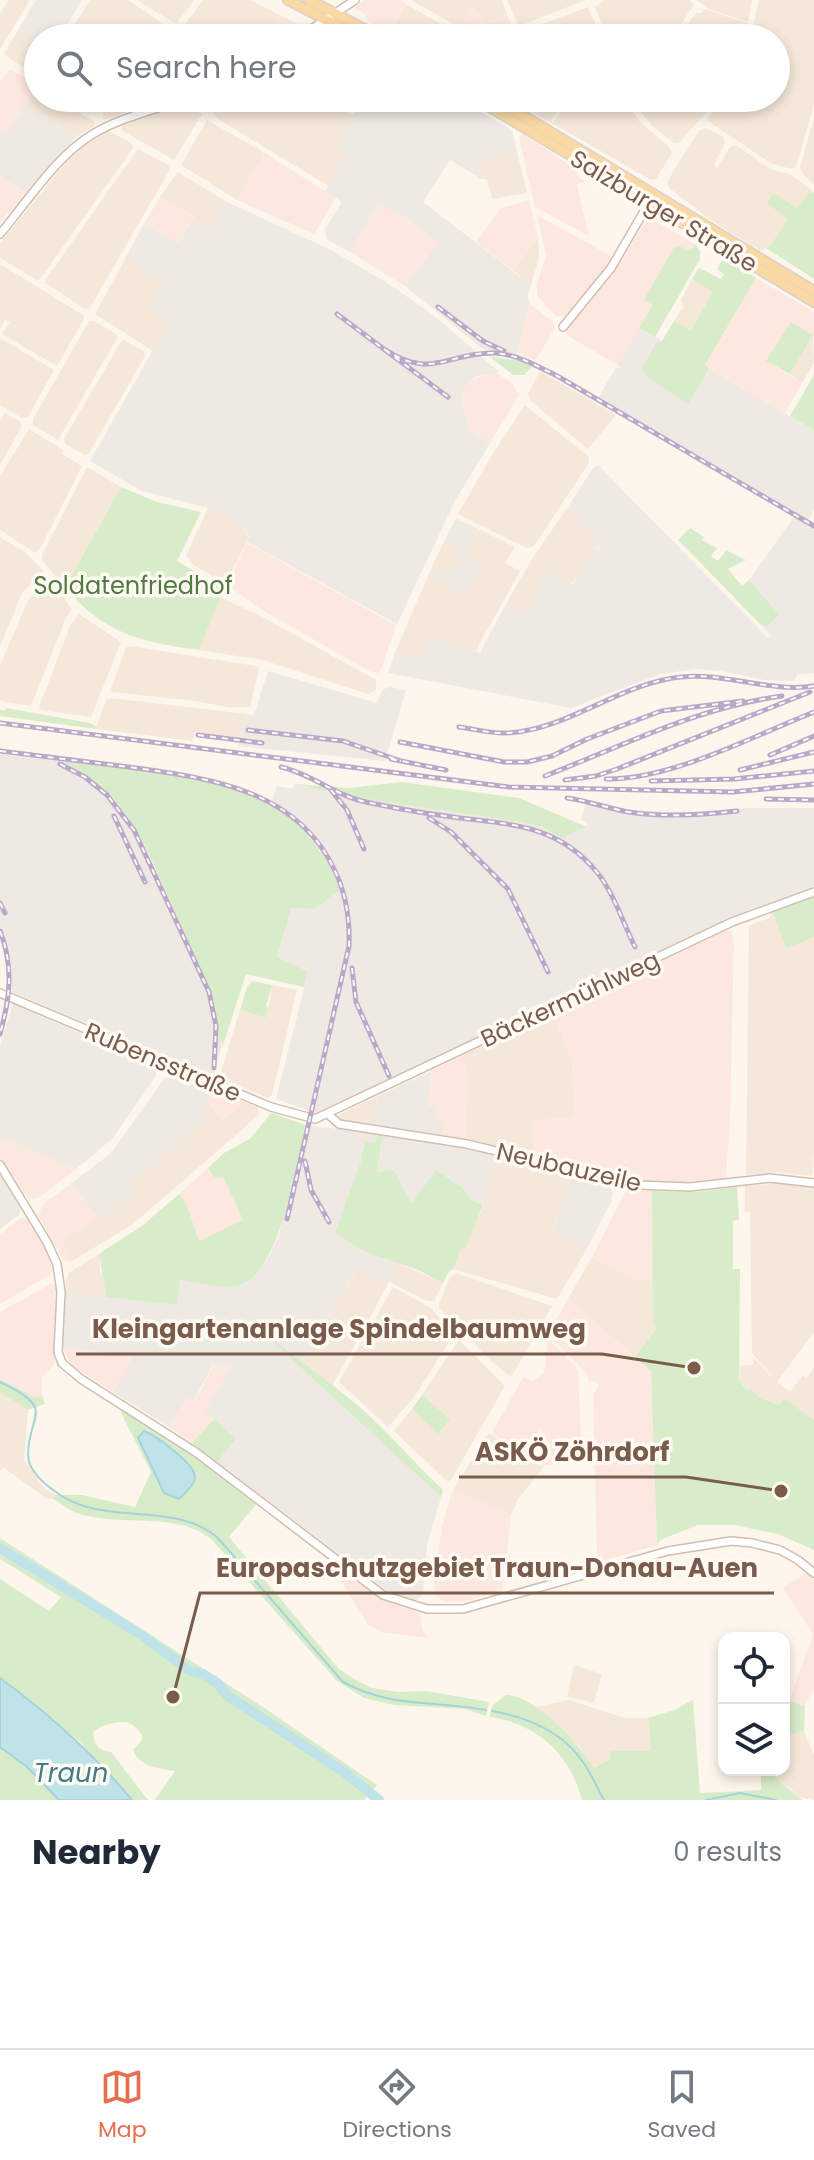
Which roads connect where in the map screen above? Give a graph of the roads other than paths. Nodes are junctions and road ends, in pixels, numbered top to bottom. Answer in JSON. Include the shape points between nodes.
{"nodes":[{"id":1,"x":288,"y":0,"type":"edge"},
{"id":2,"x":309,"y":0,"type":"edge"},
{"id":3,"x":355,"y":0,"type":"edge"},
{"id":4,"x":331,"y":17,"type":"junction"},
{"id":5,"x":320,"y":24,"type":"edge"},
{"id":6,"x":341,"y":24,"type":"edge"},
{"id":7,"x":348,"y":24,"type":"edge"},
{"id":8,"x":147,"y":112,"type":"edge"},
{"id":9,"x":506,"y":112,"type":"edge"},
{"id":10,"x":511,"y":112,"type":"edge"},
{"id":11,"x":517,"y":117,"type":"junction"},
{"id":12,"x":652,"y":198,"type":"junction"},
{"id":13,"x":0,"y":234,"type":"edge"},
{"id":14,"x":814,"y":291,"type":"edge"},
{"id":15,"x":814,"y":302,"type":"edge"},
{"id":16,"x":563,"y":327,"type":"dead end"},
{"id":17,"x":814,"y":892,"type":"edge"},
{"id":18,"x":0,"y":993,"type":"edge"},
{"id":19,"x":328,"y":1114,"type":"junction"},
{"id":20,"x":0,"y":1165,"type":"edge"},
{"id":21,"x":814,"y":1183,"type":"edge"},
{"id":22,"x":814,"y":1573,"type":"edge"}],
"edges":[{"from":1,"to":4,"type":"main road"},
{"from":2,"to":4,"type":"main road"},
{"from":3,"to":4,"type":"street"},
{"from":4,"to":5,"type":"street"},
{"from":4,"to":6,"type":"main road"},
{"from":4,"to":7,"type":"main road"},
{"from":8,"to":13,"type":"street","via":[[87,138]]},
{"from":9,"to":11,"type":"main road"},
{"from":10,"to":11,"type":"main road"},
{"from":11,"to":12,"type":"main road","name":"Salzburger Straße"},
{"from":12,"to":14,"type":"main road","name":"Salzburger Straße"},
{"from":12,"to":15,"type":"main road","name":"Salzburger Straße"},
{"from":12,"to":16,"type":"street","via":[[614,265]]},
{"from":17,"to":19,"type":"street","name":"Bäckermühlweg","via":[[732,922]]},
{"from":18,"to":19,"type":"street","name":"Rubensstraße","via":[[271,1107],[315,1119]]},
{"from":19,"to":21,"type":"street","name":"Neubauzeile","via":[[339,1124],[467,1144],[639,1185],[690,1187],[770,1178]]},
{"from":20,"to":22,"type":"street","via":[[51,1249],[60,1277],[62,1363],[197,1453],[394,1600],[442,1610],[474,1607],[668,1551],[719,1542],[771,1547]]}]}
